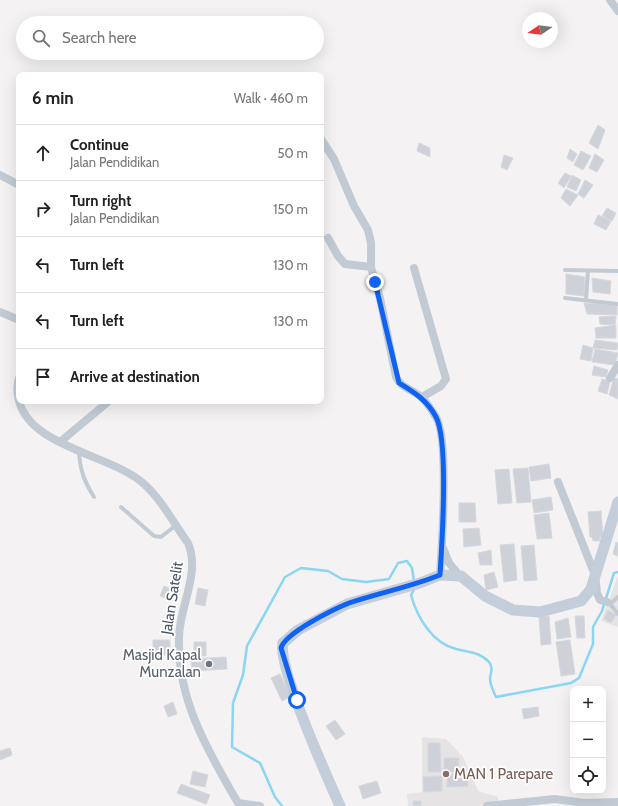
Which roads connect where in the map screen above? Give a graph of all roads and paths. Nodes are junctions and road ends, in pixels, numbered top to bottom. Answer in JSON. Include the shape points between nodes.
{"nodes":[{"id":1,"x":610,"y":0,"type":"edge"},
{"id":2,"x":618,"y":11,"type":"edge"},
{"id":3,"x":324,"y":144,"type":"edge"},
{"id":4,"x":0,"y":175,"type":"edge"},
{"id":5,"x":16,"y":183,"type":"edge"},
{"id":6,"x":328,"y":238,"type":"dead end"},
{"id":7,"x":371,"y":267,"type":"junction"},
{"id":8,"x":414,"y":268,"type":"dead end"},
{"id":9,"x":565,"y":270,"type":"dead end"},
{"id":10,"x":588,"y":271,"type":"junction"},
{"id":11,"x":618,"y":271,"type":"edge"},
{"id":12,"x":566,"y":298,"type":"dead end"},
{"id":13,"x":586,"y":299,"type":"junction"},
{"id":14,"x":618,"y":304,"type":"edge"},
{"id":15,"x":0,"y":312,"type":"edge"},
{"id":16,"x":16,"y":319,"type":"edge"},
{"id":17,"x":618,"y":365,"type":"edge"},
{"id":18,"x":610,"y":378,"type":"dead end"},
{"id":19,"x":422,"y":397,"type":"junction"},
{"id":20,"x":20,"y":404,"type":"edge"},
{"id":21,"x":105,"y":404,"type":"edge"},
{"id":22,"x":60,"y":442,"type":"junction"},
{"id":23,"x":79,"y":452,"type":"junction"},
{"id":24,"x":558,"y":482,"type":"dead end"},
{"id":25,"x":94,"y":497,"type":"dead end"},
{"id":26,"x":618,"y":502,"type":"edge"},
{"id":27,"x":121,"y":507,"type":"dead end"},
{"id":28,"x":176,"y":526,"type":"junction"},
{"id":29,"x":442,"y":545,"type":"junction"},
{"id":30,"x":440,"y":575,"type":"junction"},
{"id":31,"x":459,"y":575,"type":"junction"},
{"id":32,"x":595,"y":575,"type":"junction"},
{"id":33,"x":618,"y":597,"type":"edge"},
{"id":34,"x":606,"y":602,"type":"junction"},
{"id":35,"x":618,"y":614,"type":"edge"},
{"id":36,"x":618,"y":802,"type":"edge"},
{"id":37,"x":237,"y":804,"type":"edge"},
{"id":38,"x":260,"y":806,"type":"edge"},
{"id":39,"x":340,"y":806,"type":"edge"},
{"id":40,"x":487,"y":806,"type":"edge"}],
"edges":[{"from":1,"to":2,"type":"street"},
{"from":3,"to":7,"type":"street","via":[[368,230]]},
{"from":4,"to":5,"type":"street"},
{"from":6,"to":7,"type":"street","via":[[345,264]]},
{"from":7,"to":19,"type":"street","via":[[396,376],[399,383]]},
{"from":8,"to":19,"type":"street","via":[[446,379],[441,386]]},
{"from":9,"to":10,"type":"lane"},
{"from":10,"to":11,"type":"lane"},
{"from":10,"to":13,"type":"lane"},
{"from":12,"to":13,"type":"lane"},
{"from":13,"to":14,"type":"lane"},
{"from":15,"to":16,"type":"street"},
{"from":17,"to":18,"type":"street"},
{"from":19,"to":29,"type":"street","via":[[437,418],[441,437]]},
{"from":20,"to":22,"type":"street","name":"Jalan Satelit","via":[[28,420]]},
{"from":21,"to":22,"type":"street"},
{"from":22,"to":23,"type":"street","name":"Jalan Satelit"},
{"from":23,"to":25,"type":"lane","via":[[80,470]]},
{"from":23,"to":28,"type":"street","name":"Jalan Satelit","via":[[113,465],[144,484]]},
{"from":24,"to":32,"type":"street"},
{"from":26,"to":32,"type":"street"},
{"from":27,"to":28,"type":"lane","via":[[154,536],[161,537]]},
{"from":28,"to":37,"type":"street","name":"Jalan Satelit","via":[[193,553],[180,624],[181,679],[200,737]]},
{"from":29,"to":30,"type":"street"},
{"from":29,"to":31,"type":"street","via":[[449,563]]},
{"from":30,"to":31,"type":"street"},
{"from":30,"to":39,"type":"street","via":[[347,604],[298,630],[283,644],[282,654],[297,700]]},
{"from":31,"to":32,"type":"street","via":[[500,605],[526,612],[540,612],[581,601],[591,589]]},
{"from":32,"to":34,"type":"street","via":[[596,593]]},
{"from":33,"to":34,"type":"lane"},
{"from":34,"to":35,"type":"lane"},
{"from":36,"to":40,"type":"street","via":[[584,803],[555,799]]},
{"from":37,"to":38,"type":"street","name":"Jalan Satelit"}]}
